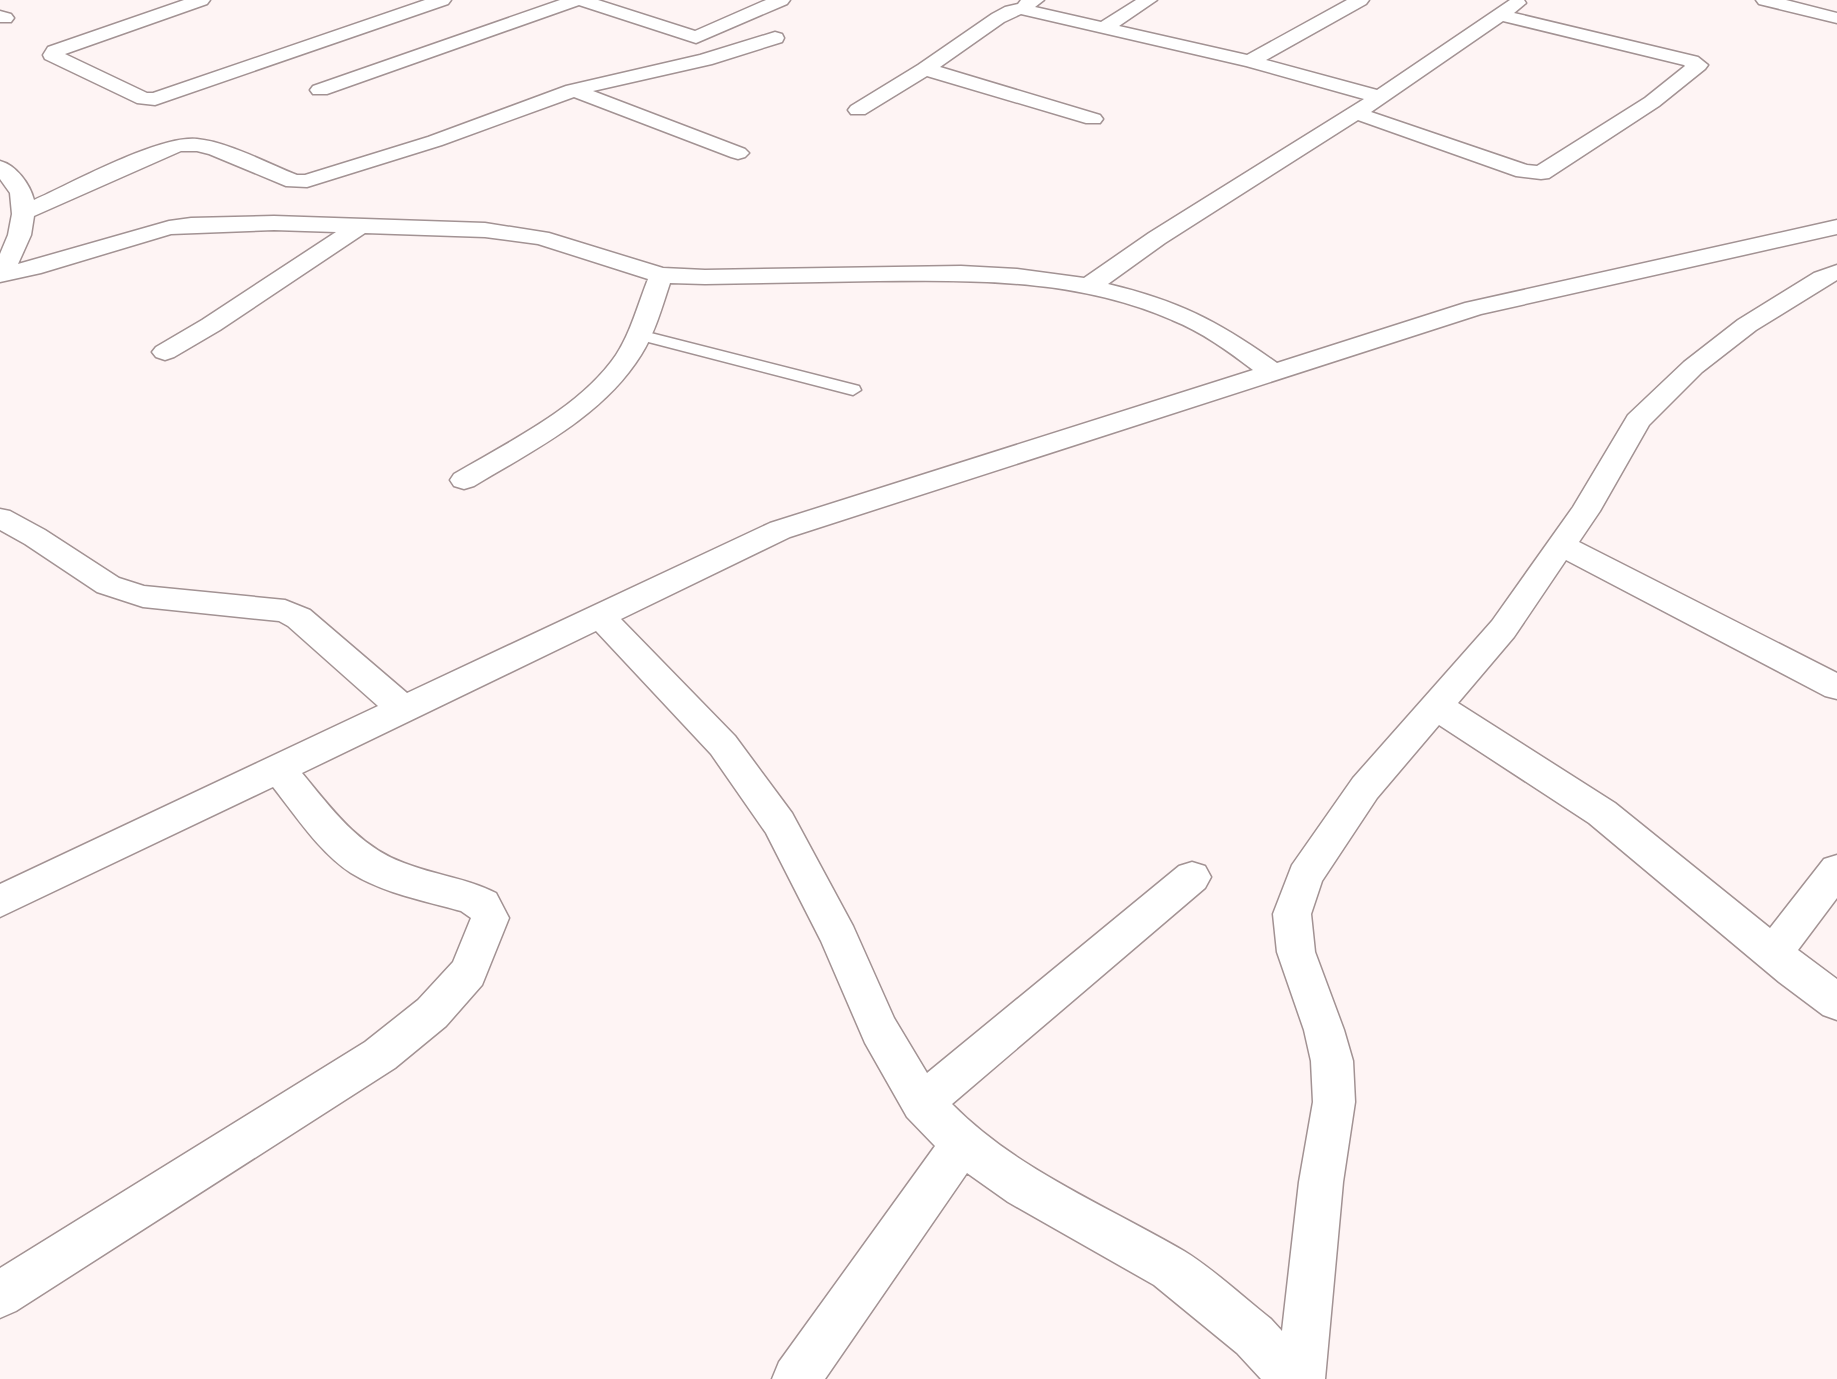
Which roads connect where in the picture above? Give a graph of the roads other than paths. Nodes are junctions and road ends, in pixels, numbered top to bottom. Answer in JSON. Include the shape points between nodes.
{"nodes":[{"id":1,"x":201,"y":0,"type":"edge"},
{"id":2,"x":442,"y":0,"type":"edge"},
{"id":3,"x":579,"y":0,"type":"edge"},
{"id":4,"x":781,"y":0,"type":"edge"},
{"id":5,"x":1148,"y":0,"type":"edge"},
{"id":6,"x":1360,"y":0,"type":"edge"},
{"id":7,"x":1765,"y":0,"type":"edge"},
{"id":8,"x":992,"y":5,"type":"dead end"},
{"id":9,"x":1506,"y":5,"type":"edge"},
{"id":10,"x":1023,"y":6,"type":"edge"},
{"id":11,"x":1837,"y":18,"type":"edge"},
{"id":12,"x":1105,"y":27,"type":"junction"},
{"id":13,"x":775,"y":38,"type":"dead end"},
{"id":14,"x":1250,"y":61,"type":"junction"},
{"id":15,"x":926,"y":69,"type":"junction"},
{"id":16,"x":320,"y":90,"type":"dead end"},
{"id":17,"x":573,"y":90,"type":"junction"},
{"id":18,"x":1380,"y":97,"type":"junction"},
{"id":19,"x":858,"y":110,"type":"dead end"},
{"id":20,"x":1356,"y":113,"type":"junction"},
{"id":21,"x":1093,"y":119,"type":"dead end"},
{"id":22,"x":738,"y":153,"type":"dead end"},
{"id":23,"x":0,"y":167,"type":"edge"},
{"id":24,"x":23,"y":213,"type":"junction"},
{"id":25,"x":144,"y":215,"type":"dead end"},
{"id":26,"x":360,"y":225,"type":"junction"},
{"id":27,"x":1837,"y":226,"type":"edge"},
{"id":28,"x":1765,"y":242,"type":"junction"},
{"id":29,"x":1837,"y":250,"type":"edge"},
{"id":30,"x":13,"y":255,"type":"junction"},
{"id":31,"x":1837,"y":272,"type":"edge"},
{"id":32,"x":0,"y":274,"type":"edge"},
{"id":33,"x":661,"y":275,"type":"junction"},
{"id":34,"x":1088,"y":287,"type":"junction"},
{"id":35,"x":639,"y":335,"type":"junction"},
{"id":36,"x":165,"y":352,"type":"dead end"},
{"id":37,"x":1273,"y":372,"type":"junction"},
{"id":38,"x":853,"y":390,"type":"dead end"},
{"id":39,"x":464,"y":480,"type":"dead end"},
{"id":40,"x":0,"y":518,"type":"edge"},
{"id":41,"x":1562,"y":545,"type":"junction"},
{"id":42,"x":600,"y":616,"type":"junction"},
{"id":43,"x":1837,"y":687,"type":"edge"},
{"id":44,"x":1436,"y":706,"type":"junction"},
{"id":45,"x":403,"y":709,"type":"junction"},
{"id":46,"x":278,"y":769,"type":"junction"},
{"id":47,"x":1837,"y":870,"type":"edge"},
{"id":48,"x":1192,"y":877,"type":"dead end"},
{"id":49,"x":0,"y":901,"type":"edge"},
{"id":50,"x":1773,"y":953,"type":"junction"},
{"id":51,"x":1837,"y":1002,"type":"edge"},
{"id":52,"x":922,"y":1102,"type":"junction"},
{"id":53,"x":962,"y":1144,"type":"junction"},
{"id":54,"x":0,"y":1295,"type":"edge"},
{"id":55,"x":796,"y":1379,"type":"edge"},
{"id":56,"x":1294,"y":1379,"type":"edge"},
{"id":57,"x":1302,"y":1379,"type":"edge"}],
"edges":[{"from":1,"to":2,"type":"street","via":[[52,55],[144,99],[155,99]]},
{"from":3,"to":4,"type":"street","via":[[696,37]]},
{"from":3,"to":16,"type":"street"},
{"from":5,"to":12,"type":"street"},
{"from":6,"to":14,"type":"street"},
{"from":7,"to":11,"type":"street"},
{"from":8,"to":10,"type":"street"},
{"from":9,"to":18,"type":"street"},
{"from":9,"to":20,"type":"street","via":[[1698,64],[1652,102],[1541,173],[1524,171]]},
{"from":10,"to":12,"type":"street","via":[[1030,12]]},
{"from":10,"to":15,"type":"street"},
{"from":12,"to":14,"type":"street"},
{"from":13,"to":17,"type":"street","via":[[717,57]]},
{"from":14,"to":18,"type":"street"},
{"from":15,"to":19,"type":"street"},
{"from":15,"to":21,"type":"street"},
{"from":17,"to":22,"type":"street"},
{"from":17,"to":24,"type":"street","via":[[435,141],[300,182],[216,150],[179,145]]},
{"from":18,"to":20,"type":"street"},
{"from":20,"to":34,"type":"street","via":[[1211,202]]},
{"from":23,"to":24,"type":"street","via":[[21,191]]},
{"from":24,"to":30,"type":"street"},
{"from":25,"to":30,"type":"street"},
{"from":26,"to":32,"type":"street","via":[[191,225],[148,232],[33,268]]},
{"from":26,"to":33,"type":"street","via":[[485,230],[541,238]]},
{"from":26,"to":36,"type":"street","via":[[212,325]]},
{"from":27,"to":28,"type":"street"},
{"from":28,"to":29,"type":"street"},
{"from":28,"to":37,"type":"street","via":[[1474,308]]},
{"from":30,"to":32,"type":"street"},
{"from":31,"to":41,"type":"street","via":[[1747,325],[1693,368],[1638,421]]},
{"from":33,"to":34,"type":"street","via":[[1003,274]]},
{"from":33,"to":35,"type":"street"},
{"from":34,"to":37,"type":"street","via":[[1181,314],[1219,334]]},
{"from":35,"to":38,"type":"lane"},
{"from":35,"to":39,"type":"street","via":[[624,362],[590,399]]},
{"from":37,"to":42,"type":"street","via":[[780,530]]},
{"from":40,"to":45,"type":"street","via":[[117,588],[143,596],[285,611],[299,618]]},
{"from":41,"to":43,"type":"street"},
{"from":41,"to":44,"type":"street","via":[[1503,629]]},
{"from":42,"to":45,"type":"street"},
{"from":42,"to":52,"type":"street","via":[[723,745],[778,823],[838,938],[879,1030]]},
{"from":44,"to":50,"type":"street","via":[[1602,813]]},
{"from":44,"to":57,"type":"street","via":[[1365,788],[1305,876],[1292,914],[1296,952],[1332,1061],[1334,1102],[1321,1182]]},
{"from":45,"to":46,"type":"street"},
{"from":46,"to":49,"type":"street"},
{"from":46,"to":54,"type":"street","via":[[336,837],[364,862],[483,904],[490,918],[468,973],[432,1013],[380,1055]]},
{"from":47,"to":50,"type":"street"},
{"from":48,"to":52,"type":"street"},
{"from":50,"to":51,"type":"street"},
{"from":52,"to":53,"type":"street"},
{"from":53,"to":55,"type":"street"},
{"from":53,"to":56,"type":"street","via":[[1024,1187],[1170,1269],[1254,1336]]}]}
